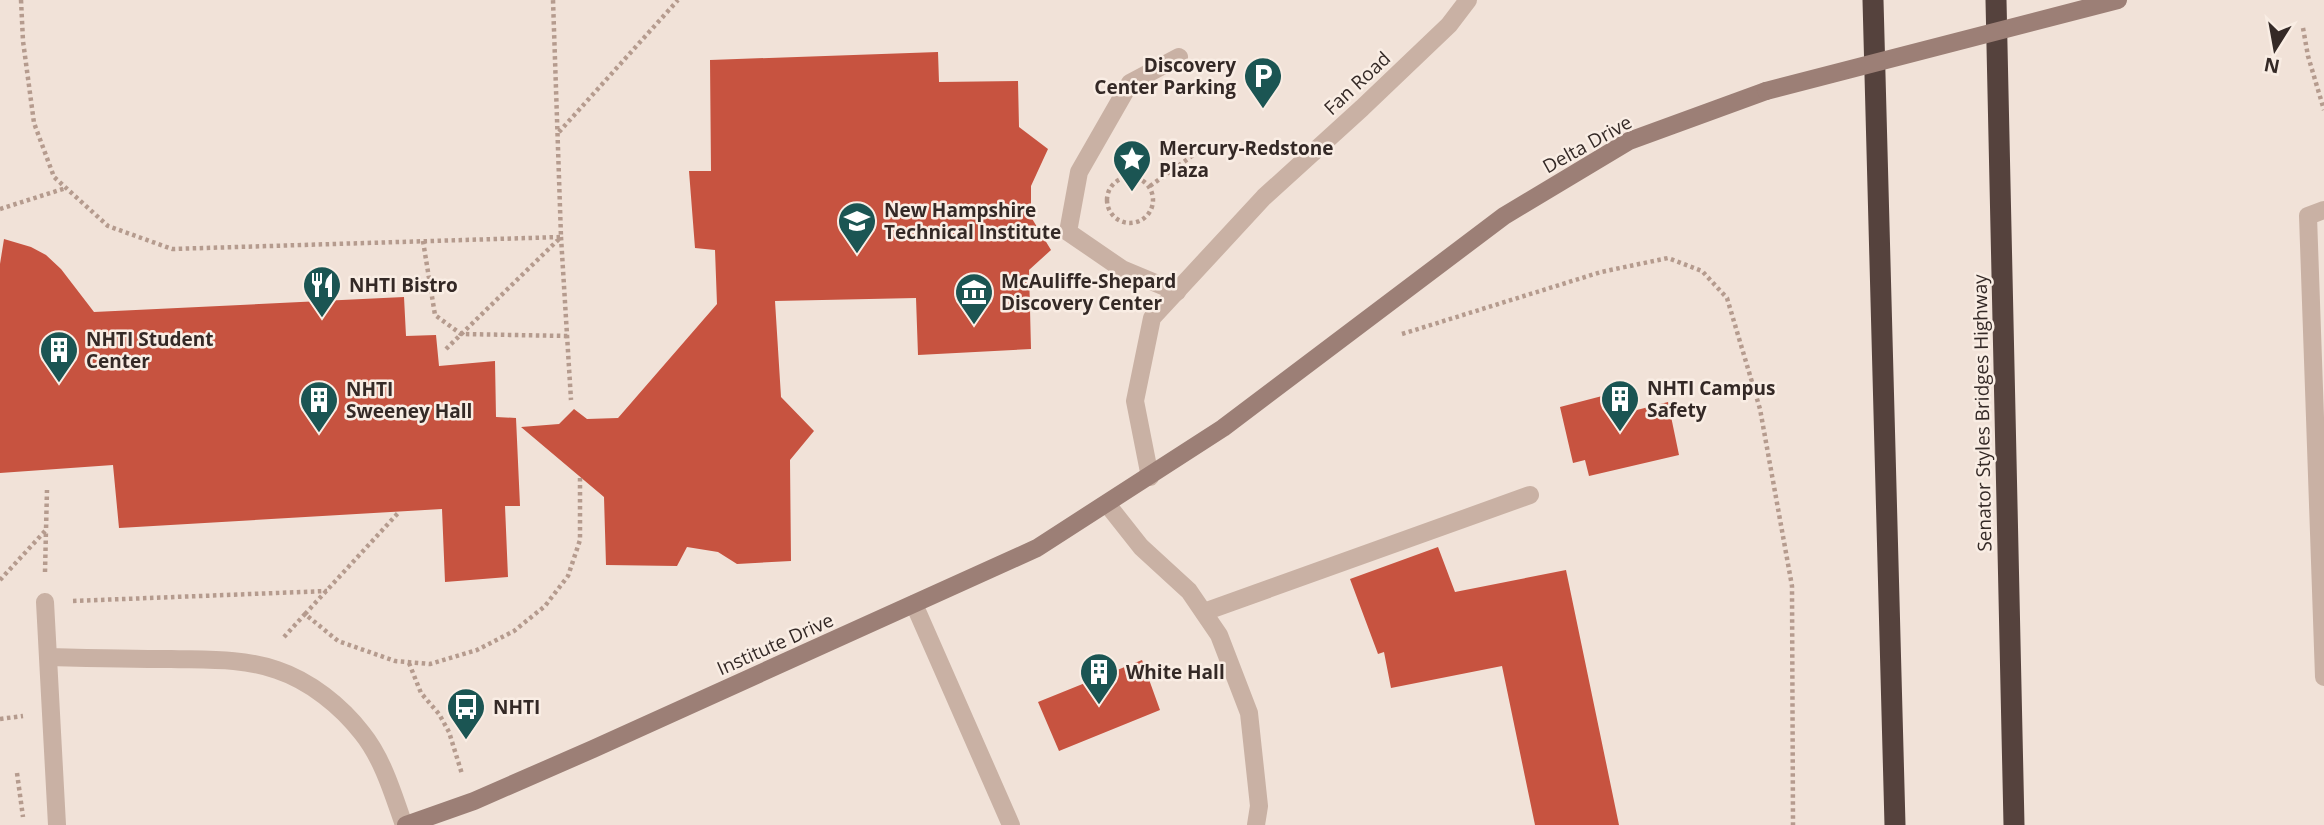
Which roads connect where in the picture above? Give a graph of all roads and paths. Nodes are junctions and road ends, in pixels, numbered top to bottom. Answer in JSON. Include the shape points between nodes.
{"nodes":[{"id":1,"x":21,"y":0,"type":"edge"},
{"id":2,"x":553,"y":0,"type":"edge"},
{"id":3,"x":678,"y":0,"type":"edge"},
{"id":4,"x":1468,"y":0,"type":"edge"},
{"id":5,"x":1873,"y":0,"type":"edge"},
{"id":6,"x":1996,"y":0,"type":"edge"},
{"id":7,"x":2118,"y":0,"type":"edge"},
{"id":8,"x":2303,"y":28,"type":"dead end"},
{"id":9,"x":1179,"y":57,"type":"dead end"},
{"id":10,"x":2324,"y":110,"type":"edge"},
{"id":11,"x":558,"y":133,"type":"junction"},
{"id":12,"x":1199,"y":151,"type":"dead end"},
{"id":13,"x":1150,"y":186,"type":"junction"},
{"id":14,"x":67,"y":188,"type":"junction"},
{"id":15,"x":0,"y":209,"type":"edge"},
{"id":16,"x":2324,"y":210,"type":"edge"},
{"id":17,"x":561,"y":236,"type":"junction"},
{"id":18,"x":423,"y":240,"type":"junction"},
{"id":19,"x":1177,"y":292,"type":"junction"},
{"id":20,"x":1425,"y":328,"type":"dead end"},
{"id":21,"x":461,"y":334,"type":"junction"},
{"id":22,"x":568,"y":336,"type":"junction"},
{"id":23,"x":446,"y":349,"type":"dead end"},
{"id":24,"x":571,"y":400,"type":"dead end"},
{"id":25,"x":2320,"y":451,"type":"edge"},
{"id":26,"x":1150,"y":477,"type":"junction"},
{"id":27,"x":580,"y":478,"type":"dead end"},
{"id":28,"x":47,"y":490,"type":"dead end"},
{"id":29,"x":1531,"y":495,"type":"dead end"},
{"id":30,"x":1107,"y":504,"type":"junction"},
{"id":31,"x":399,"y":512,"type":"dead end"},
{"id":32,"x":46,"y":530,"type":"junction"},
{"id":33,"x":0,"y":580,"type":"edge"},
{"id":34,"x":327,"y":591,"type":"junction"},
{"id":35,"x":45,"y":602,"type":"junction"},
{"id":36,"x":915,"y":604,"type":"junction"},
{"id":37,"x":1204,"y":612,"type":"junction"},
{"id":38,"x":305,"y":614,"type":"junction"},
{"id":39,"x":285,"y":637,"type":"dead end"},
{"id":40,"x":48,"y":657,"type":"junction"},
{"id":41,"x":409,"y":663,"type":"junction"},
{"id":42,"x":2324,"y":677,"type":"edge"},
{"id":43,"x":457,"y":762,"type":"dead end"},
{"id":44,"x":17,"y":773,"type":"dead end"},
{"id":45,"x":24,"y":825,"type":"edge"},
{"id":46,"x":57,"y":825,"type":"edge"},
{"id":47,"x":405,"y":825,"type":"edge"},
{"id":48,"x":1011,"y":825,"type":"edge"},
{"id":49,"x":1256,"y":825,"type":"edge"},
{"id":50,"x":1793,"y":825,"type":"edge"},
{"id":51,"x":1895,"y":825,"type":"edge"},
{"id":52,"x":2014,"y":825,"type":"edge"}],
"edges":[{"from":1,"to":14,"type":"path","via":[[34,123],[54,177]]},
{"from":2,"to":11,"type":"path"},
{"from":3,"to":11,"type":"path"},
{"from":4,"to":19,"type":"street","name":"Fan Road","via":[[1448,25],[1264,197]]},
{"from":5,"to":51,"type":"highway"},
{"from":6,"to":52,"type":"highway","name":"Senator Styles Bridges Highway"},
{"from":7,"to":26,"type":"street","name":"Delta Drive","bridge":true,"via":[[1766,92],[1629,141],[1504,216],[1223,429]]},
{"from":8,"to":10,"type":"path"},
{"from":9,"to":19,"type":"street","via":[[1130,83],[1079,172],[1068,232],[1122,270]]},
{"from":11,"to":17,"type":"path"},
{"from":12,"to":13,"type":"path"},
{"from":13,"to":13,"type":"path","via":[[1154,200],[1149,215],[1135,223],[1114,216],[1107,195],[1115,182],[1137,177]]},
{"from":14,"to":15,"type":"path"},
{"from":14,"to":18,"type":"path","via":[[108,226],[172,249]]},
{"from":16,"to":25,"type":"street","via":[[2308,216]]},
{"from":17,"to":18,"type":"path"},
{"from":17,"to":21,"type":"path"},
{"from":17,"to":22,"type":"path"},
{"from":18,"to":21,"type":"path","via":[[435,315]]},
{"from":19,"to":26,"type":"street","name":"Fan Road","via":[[1152,318],[1135,401]]},
{"from":20,"to":50,"type":"path","via":[[1601,272],[1668,258],[1702,271],[1727,298],[1760,409],[1792,586]]},
{"from":21,"to":22,"type":"path"},
{"from":21,"to":23,"type":"path"},
{"from":22,"to":24,"type":"path"},
{"from":25,"to":42,"type":"street"},
{"from":26,"to":30,"type":"street","name":"Institute Drive"},
{"from":27,"to":41,"type":"path","via":[[580,540],[568,576],[545,606],[514,631],[477,650],[430,664]]},
{"from":28,"to":32,"type":"path"},
{"from":29,"to":37,"type":"street"},
{"from":30,"to":36,"type":"street","name":"Institute Drive","via":[[1037,548]]},
{"from":30,"to":37,"type":"street"},
{"from":31,"to":34,"type":"path"},
{"from":32,"to":33,"type":"path"},
{"from":32,"to":35,"type":"path"},
{"from":34,"to":35,"type":"path"},
{"from":34,"to":38,"type":"path"},
{"from":35,"to":40,"type":"street"},
{"from":36,"to":47,"type":"street","name":"Institute Drive","via":[[498,790]]},
{"from":36,"to":48,"type":"street"},
{"from":37,"to":49,"type":"street","via":[[1219,635],[1249,713],[1259,806]]},
{"from":38,"to":39,"type":"path"},
{"from":38,"to":41,"type":"path","via":[[338,641]]},
{"from":40,"to":46,"type":"street"},
{"from":40,"to":47,"type":"street","via":[[221,660],[277,669],[301,680],[340,709],[363,734]]},
{"from":41,"to":43,"type":"path","via":[[421,693],[449,732]]},
{"from":44,"to":45,"type":"path"}]}
